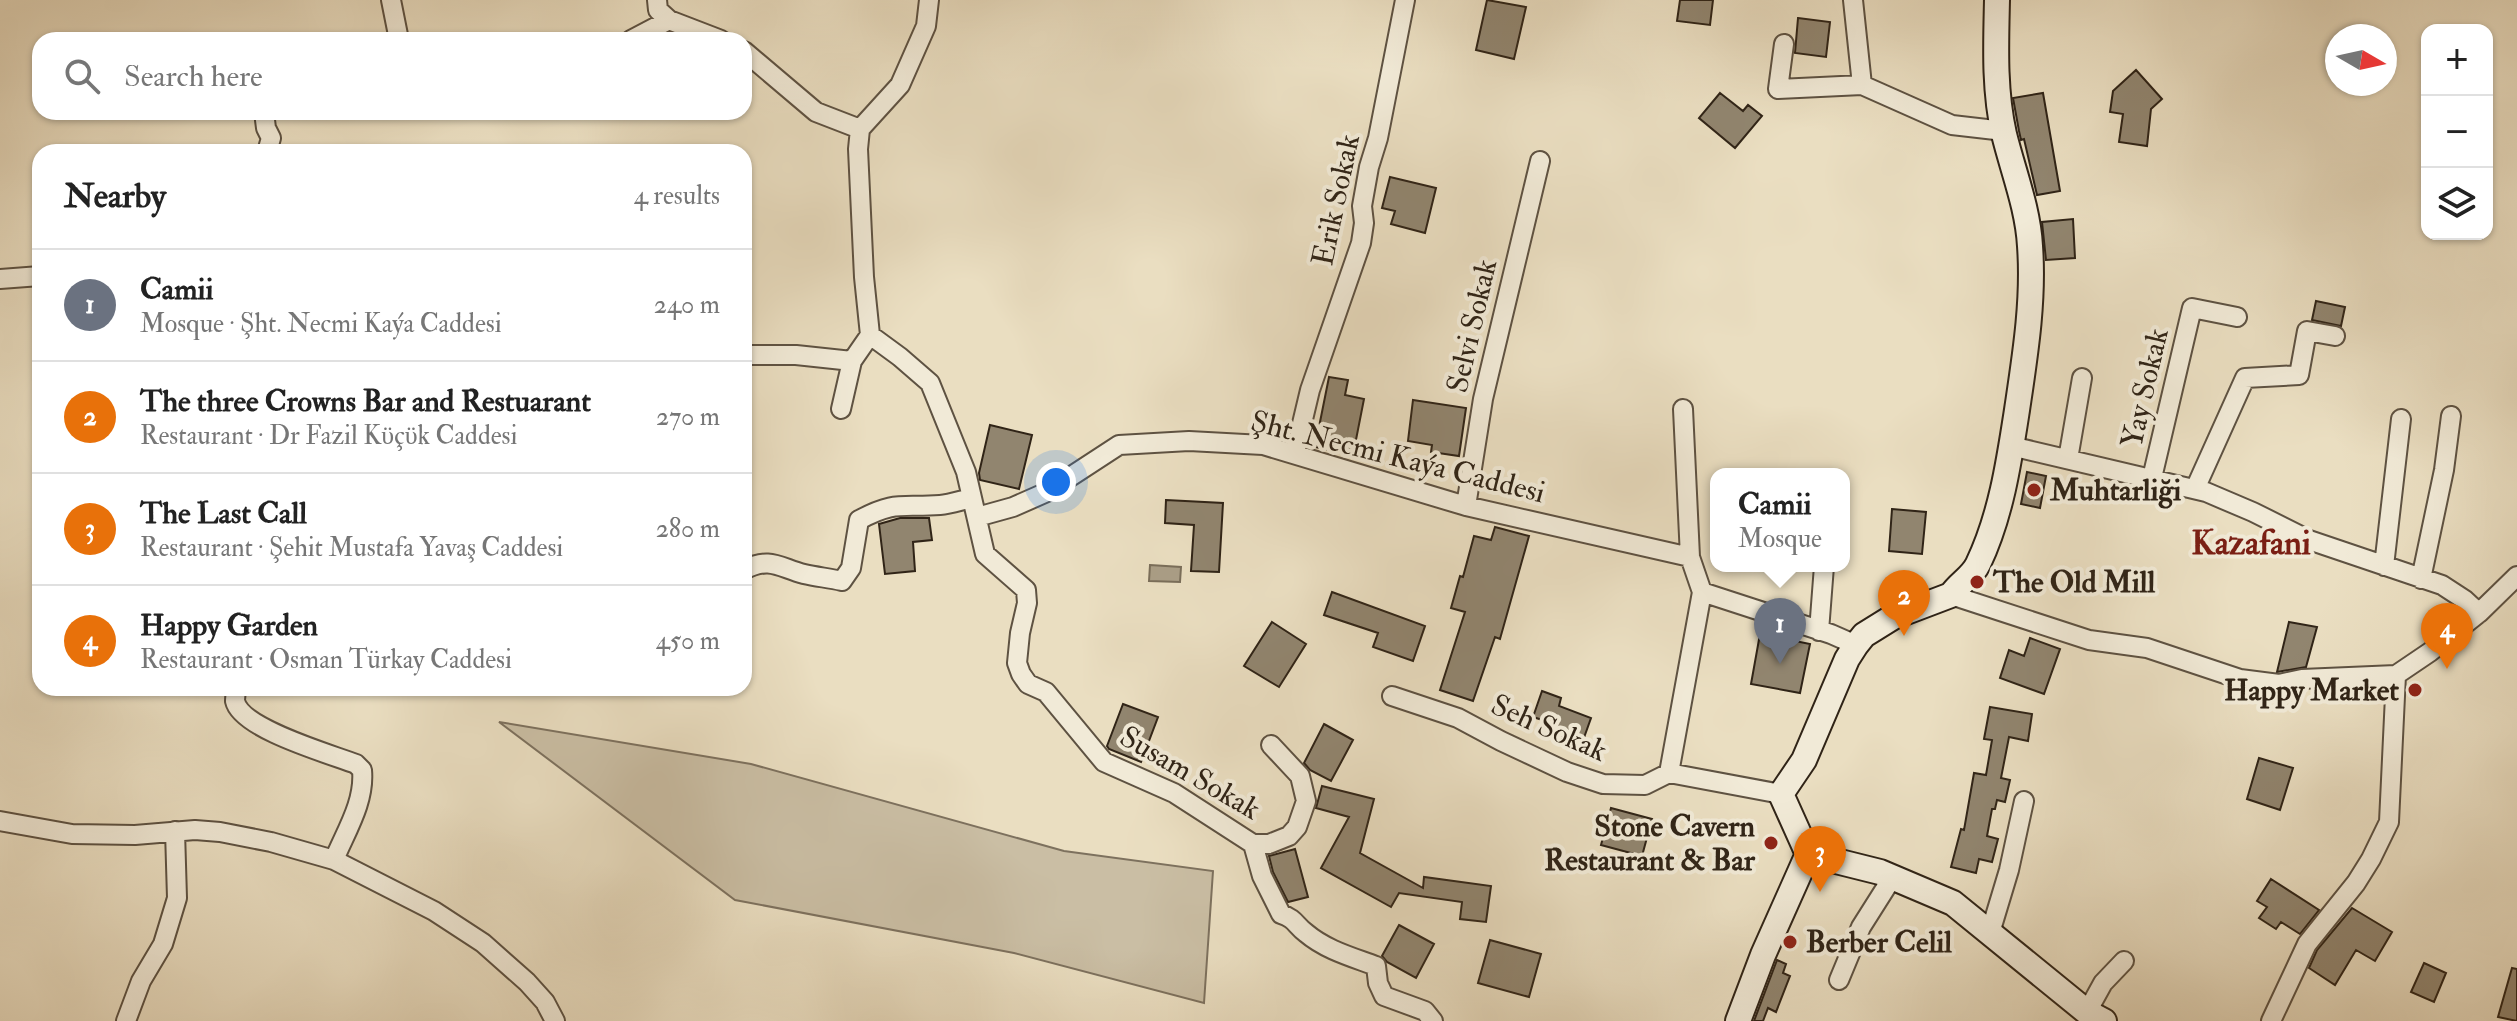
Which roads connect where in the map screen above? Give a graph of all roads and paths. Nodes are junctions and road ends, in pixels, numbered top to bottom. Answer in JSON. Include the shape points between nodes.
{"nodes":[{"id":1,"x":391,"y":0,"type":"edge"},
{"id":2,"x":657,"y":0,"type":"edge"},
{"id":3,"x":929,"y":0,"type":"edge"},
{"id":4,"x":1405,"y":0,"type":"edge"},
{"id":5,"x":1853,"y":0,"type":"edge"},
{"id":6,"x":1997,"y":0,"type":"edge"},
{"id":7,"x":669,"y":20,"type":"junction"},
{"id":8,"x":397,"y":32,"type":"edge"},
{"id":9,"x":646,"y":32,"type":"edge"},
{"id":10,"x":700,"y":32,"type":"edge"},
{"id":11,"x":1784,"y":44,"type":"dead end"},
{"id":12,"x":752,"y":58,"type":"edge"},
{"id":13,"x":1862,"y":85,"type":"junction"},
{"id":14,"x":265,"y":120,"type":"edge"},
{"id":15,"x":860,"y":129,"type":"junction"},
{"id":16,"x":2004,"y":131,"type":"junction"},
{"id":17,"x":269,"y":144,"type":"edge"},
{"id":18,"x":1540,"y":161,"type":"dead end"},
{"id":19,"x":32,"y":277,"type":"edge"},
{"id":20,"x":0,"y":279,"type":"edge"},
{"id":21,"x":2237,"y":317,"type":"dead end"},
{"id":22,"x":870,"y":335,"type":"junction"},
{"id":23,"x":2335,"y":336,"type":"dead end"},
{"id":24,"x":752,"y":359,"type":"edge"},
{"id":25,"x":852,"y":361,"type":"junction"},
{"id":26,"x":2082,"y":378,"type":"dead end"},
{"id":27,"x":841,"y":409,"type":"dead end"},
{"id":28,"x":1683,"y":409,"type":"dead end"},
{"id":29,"x":2451,"y":416,"type":"dead end"},
{"id":30,"x":2401,"y":419,"type":"dead end"},
{"id":31,"x":2011,"y":446,"type":"junction"},
{"id":32,"x":1295,"y":453,"type":"junction"},
{"id":33,"x":2068,"y":459,"type":"junction"},
{"id":34,"x":2152,"y":478,"type":"junction"},
{"id":35,"x":2195,"y":489,"type":"junction"},
{"id":36,"x":972,"y":498,"type":"junction"},
{"id":37,"x":1466,"y":506,"type":"junction"},
{"id":38,"x":977,"y":517,"type":"junction"},
{"id":39,"x":1690,"y":557,"type":"junction"},
{"id":40,"x":752,"y":565,"type":"edge"},
{"id":41,"x":2384,"y":566,"type":"junction"},
{"id":42,"x":1824,"y":572,"type":"edge"},
{"id":43,"x":2517,"y":576,"type":"edge"},
{"id":44,"x":2421,"y":579,"type":"junction"},
{"id":45,"x":1702,"y":592,"type":"junction"},
{"id":46,"x":1951,"y":595,"type":"junction"},
{"id":47,"x":2479,"y":613,"type":"junction"},
{"id":48,"x":1819,"y":631,"type":"junction"},
{"id":49,"x":1856,"y":645,"type":"junction"},
{"id":50,"x":2396,"y":675,"type":"junction"},
{"id":51,"x":235,"y":696,"type":"edge"},
{"id":52,"x":1392,"y":696,"type":"dead end"},
{"id":53,"x":1271,"y":745,"type":"dead end"},
{"id":54,"x":1669,"y":773,"type":"junction"},
{"id":55,"x":1781,"y":794,"type":"junction"},
{"id":56,"x":2024,"y":801,"type":"dead end"},
{"id":57,"x":0,"y":821,"type":"edge"},
{"id":58,"x":175,"y":831,"type":"junction"},
{"id":59,"x":1253,"y":844,"type":"junction"},
{"id":60,"x":1808,"y":854,"type":"junction"},
{"id":61,"x":334,"y":860,"type":"junction"},
{"id":62,"x":1892,"y":878,"type":"junction"},
{"id":63,"x":1990,"y":933,"type":"junction"},
{"id":64,"x":2124,"y":961,"type":"dead end"},
{"id":65,"x":1839,"y":980,"type":"dead end"},
{"id":66,"x":2095,"y":1017,"type":"edge"},
{"id":67,"x":126,"y":1021,"type":"edge"},
{"id":68,"x":555,"y":1021,"type":"edge"},
{"id":69,"x":1433,"y":1021,"type":"edge"},
{"id":70,"x":1738,"y":1021,"type":"edge"},
{"id":71,"x":2271,"y":1021,"type":"edge"}],
"edges":[{"from":1,"to":8,"type":"street"},
{"from":2,"to":7,"type":"street","via":[[658,10]]},
{"from":3,"to":15,"type":"street","via":[[926,26],[900,85]]},
{"from":4,"to":32,"type":"street","name":"Erik Sokak","via":[[1369,167],[1361,243],[1310,390]]},
{"from":5,"to":13,"type":"street"},
{"from":6,"to":16,"type":"street","via":[[1996,70]]},
{"from":7,"to":9,"type":"street"},
{"from":7,"to":10,"type":"street"},
{"from":11,"to":13,"type":"street","via":[[1778,89]]},
{"from":12,"to":15,"type":"street","via":[[816,112]]},
{"from":13,"to":16,"type":"street","via":[[1952,125]]},
{"from":14,"to":17,"type":"street"},
{"from":15,"to":22,"type":"street"},
{"from":16,"to":31,"type":"street","via":[[2030,245],[2025,353]]},
{"from":18,"to":37,"type":"street","name":"Selvi Sokak","via":[[1483,399]]},
{"from":19,"to":20,"type":"street"},
{"from":21,"to":34,"type":"street","name":"Yay Sokak","via":[[2192,308]]},
{"from":22,"to":25,"type":"street"},
{"from":22,"to":36,"type":"street","via":[[930,383]]},
{"from":23,"to":35,"type":"street","via":[[2307,331],[2299,375],[2245,378]]},
{"from":24,"to":25,"type":"street","via":[[796,355]]},
{"from":25,"to":27,"type":"street"},
{"from":26,"to":33,"type":"street"},
{"from":28,"to":39,"type":"street"},
{"from":29,"to":44,"type":"street"},
{"from":30,"to":41,"type":"street"},
{"from":31,"to":33,"type":"street"},
{"from":31,"to":46,"type":"street","via":[[1978,566]]},
{"from":32,"to":37,"type":"street","name":"Şht. Necmi Kaýa Caddesi"},
{"from":32,"to":38,"type":"street","name":"Şht. Necmi Kaýa Caddesi","via":[[1263,445],[1189,441],[1119,445],[1047,492]]},
{"from":33,"to":34,"type":"street"},
{"from":34,"to":35,"type":"street"},
{"from":35,"to":41,"type":"street","via":[[2309,540]]},
{"from":36,"to":38,"type":"street"},
{"from":36,"to":40,"type":"street","via":[[939,505],[899,504],[859,520],[851,568],[842,581],[783,565]]},
{"from":37,"to":39,"type":"street","name":"Şht. Necmi Kaýa Caddesi"},
{"from":38,"to":59,"type":"street","name":"Susam Sokak","via":[[985,554],[1026,590],[1017,663],[1028,684],[1046,692],[1104,762],[1174,793]]},
{"from":39,"to":45,"type":"street"},
{"from":41,"to":44,"type":"street"},
{"from":42,"to":48,"type":"street"},
{"from":43,"to":47,"type":"street"},
{"from":44,"to":47,"type":"street","via":[[2442,585]]},
{"from":45,"to":48,"type":"street"},
{"from":45,"to":54,"type":"street"},
{"from":46,"to":49,"type":"street","via":[[1893,617]]},
{"from":46,"to":50,"type":"street","via":[[2089,640],[2147,648],[2240,679],[2279,684]]},
{"from":47,"to":50,"type":"street"},
{"from":48,"to":49,"type":"street"},
{"from":49,"to":55,"type":"street","via":[[1804,760]]},
{"from":50,"to":71,"type":"street","via":[[2389,822],[2356,883],[2307,944]]},
{"from":51,"to":61,"type":"street","via":[[240,710],[258,725],[362,770],[360,803]]},
{"from":52,"to":54,"type":"street","name":"Seh Sokak","via":[[1458,718],[1603,784],[1645,785]]},
{"from":53,"to":59,"type":"street","name":"Susam Sokak","via":[[1300,776],[1306,801],[1289,836]]},
{"from":54,"to":55,"type":"street","name":"Seh Sokak"},
{"from":55,"to":60,"type":"street"},
{"from":56,"to":63,"type":"street"},
{"from":57,"to":58,"type":"street","via":[[72,834]]},
{"from":58,"to":61,"type":"street","via":[[235,835]]},
{"from":58,"to":67,"type":"street","via":[[177,898],[163,944]]},
{"from":59,"to":69,"type":"street","via":[[1281,914],[1334,951],[1376,966],[1384,996],[1425,1011]]},
{"from":60,"to":62,"type":"street"},
{"from":60,"to":70,"type":"street"},
{"from":61,"to":68,"type":"street","via":[[434,911],[483,943],[527,982]]},
{"from":62,"to":63,"type":"street","via":[[1953,903]]},
{"from":62,"to":65,"type":"street","via":[[1861,927]]},
{"from":63,"to":66,"type":"street"},
{"from":64,"to":66,"type":"street","via":[[2103,983]]}]}
